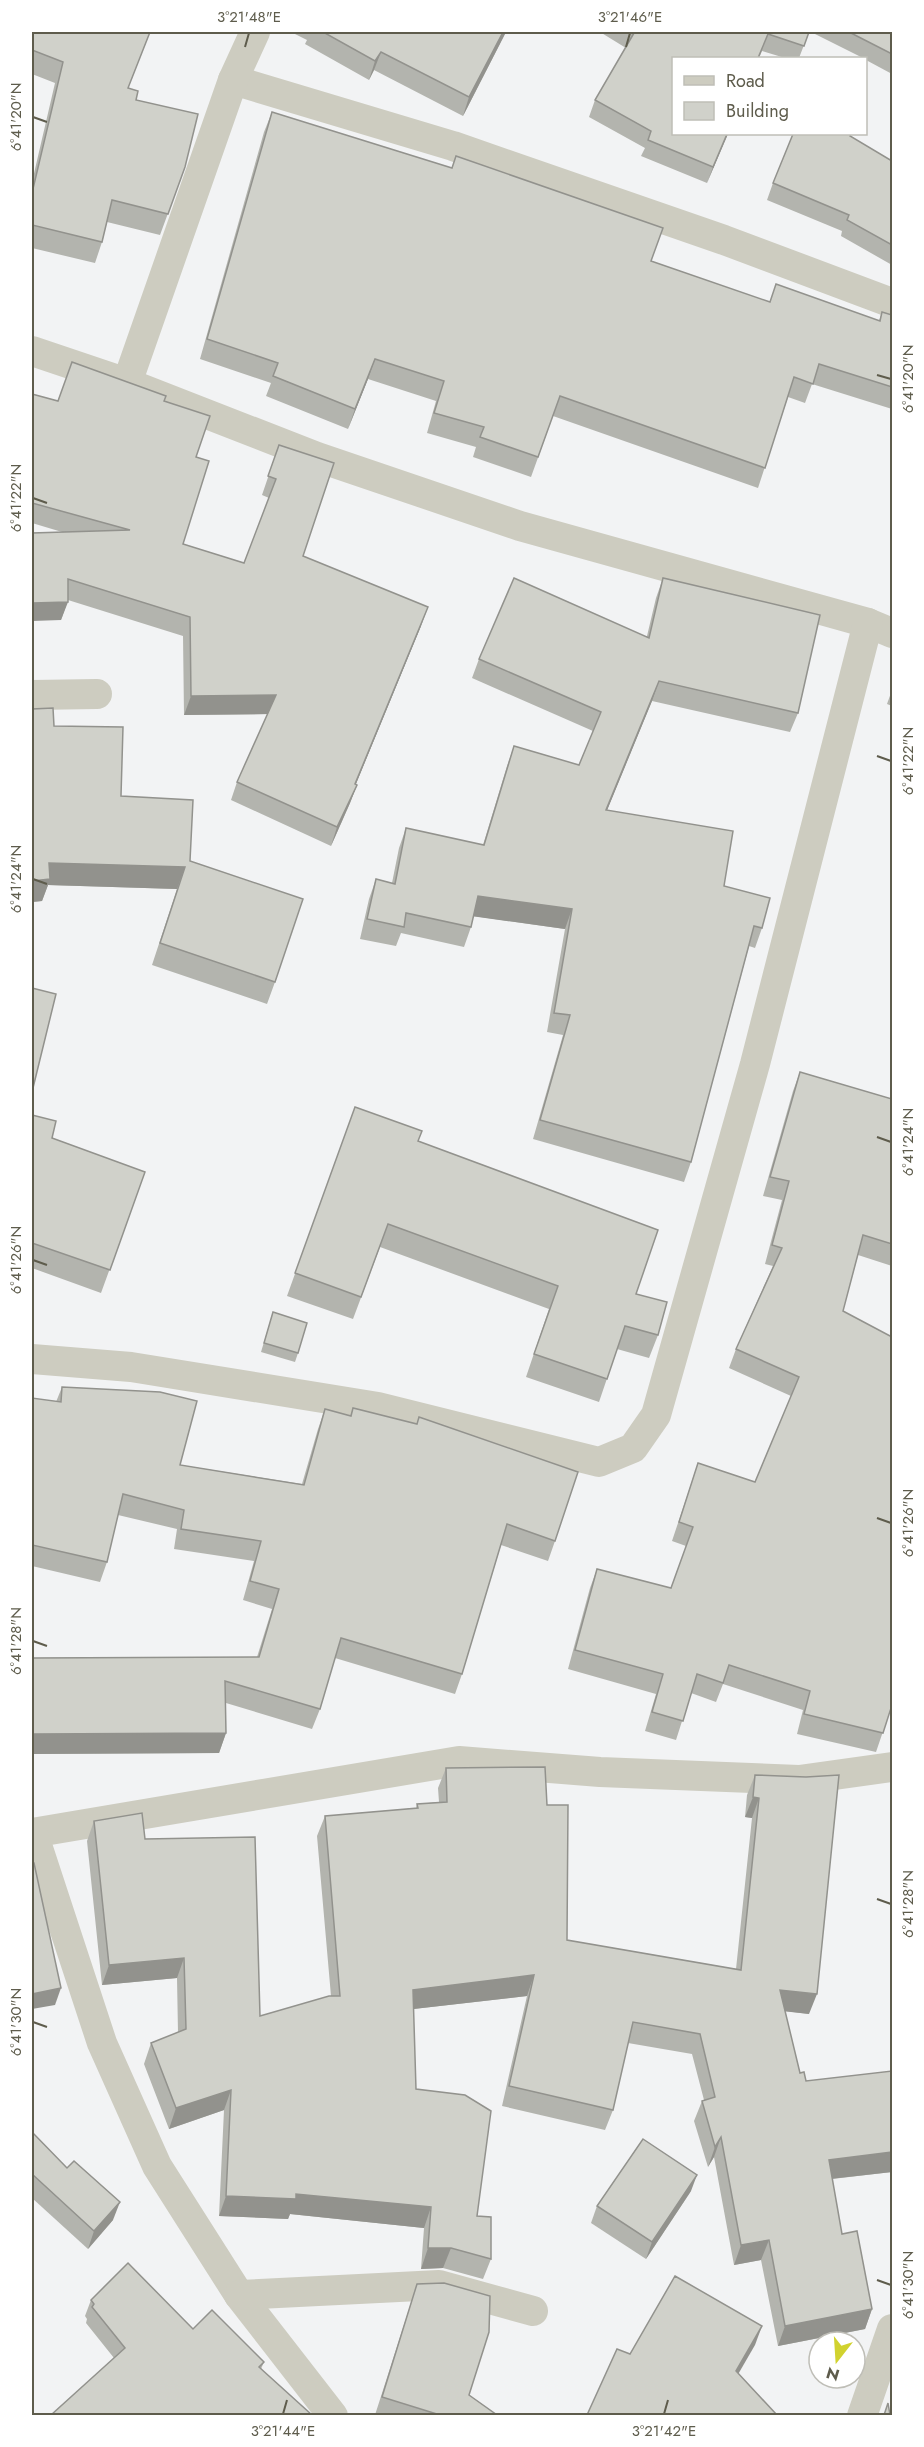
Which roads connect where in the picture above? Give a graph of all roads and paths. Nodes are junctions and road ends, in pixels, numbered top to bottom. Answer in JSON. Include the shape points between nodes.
{"nodes":[{"id":1,"x":255,"y":32,"type":"edge"},
{"id":2,"x":233,"y":80,"type":"junction"},
{"id":3,"x":892,"y":303,"type":"edge"},
{"id":4,"x":32,"y":351,"type":"edge"},
{"id":5,"x":127,"y":383,"type":"junction"},
{"id":6,"x":880,"y":628,"type":"edge"},
{"id":7,"x":97,"y":694,"type":"dead end"},
{"id":8,"x":32,"y":695,"type":"edge"},
{"id":9,"x":32,"y":1359,"type":"edge"},
{"id":10,"x":892,"y":1767,"type":"edge"},
{"id":11,"x":32,"y":1833,"type":"edge"},
{"id":12,"x":238,"y":2295,"type":"junction"},
{"id":13,"x":533,"y":2311,"type":"dead end"},
{"id":14,"x":892,"y":2329,"type":"edge"},
{"id":15,"x":333,"y":2415,"type":"edge"},
{"id":16,"x":862,"y":2415,"type":"edge"}],
"edges":[{"from":1,"to":2,"type":"street"},
{"from":2,"to":3,"type":"street","via":[[453,146]]},
{"from":2,"to":5,"type":"street"},
{"from":4,"to":5,"type":"street"},
{"from":5,"to":6,"type":"street","via":[[317,457],[520,526]]},
{"from":6,"to":9,"type":"street","via":[[656,1415],[633,1448],[599,1462],[378,1407],[131,1367]]},
{"from":7,"to":8,"type":"street"},
{"from":10,"to":11,"type":"street","via":[[799,1780],[600,1772],[459,1761]]},
{"from":11,"to":12,"type":"street","via":[[102,2043],[158,2166]]},
{"from":12,"to":13,"type":"street","via":[[439,2285]]},
{"from":12,"to":15,"type":"street"},
{"from":14,"to":16,"type":"street"}]}
